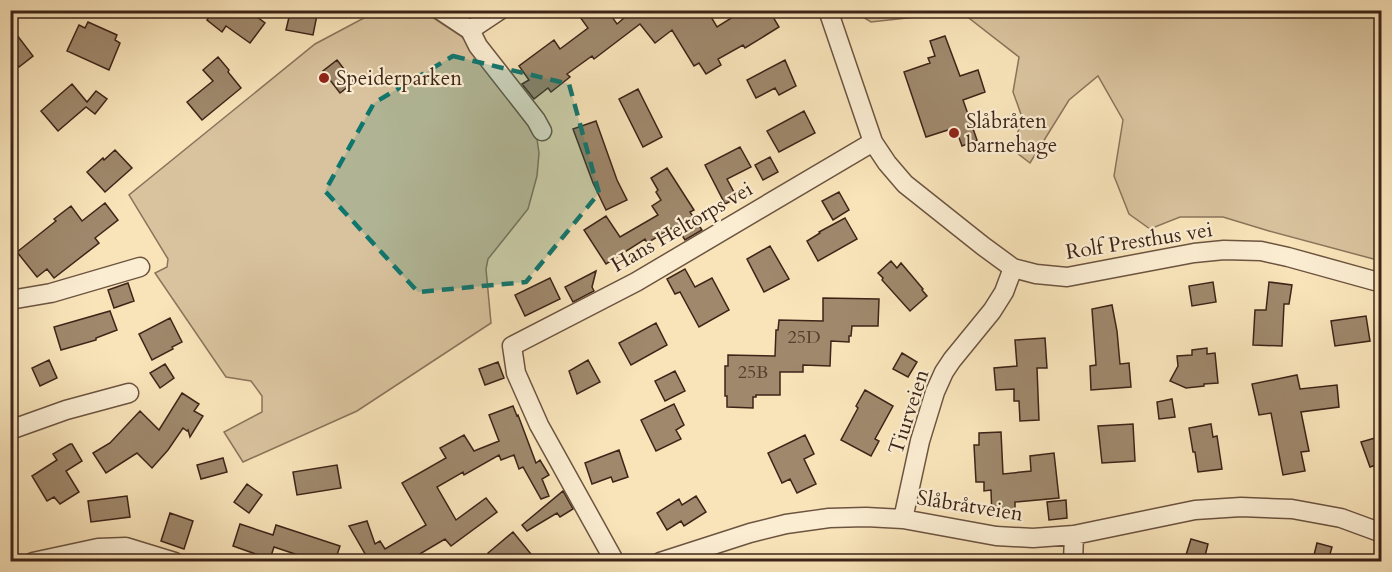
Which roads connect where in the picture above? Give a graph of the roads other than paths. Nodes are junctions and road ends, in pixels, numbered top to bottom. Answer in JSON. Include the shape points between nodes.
{"nodes":[{"id":1,"x":440,"y":10,"type":"edge"},
{"id":2,"x":500,"y":10,"type":"edge"},
{"id":3,"x":828,"y":10,"type":"edge"},
{"id":4,"x":470,"y":30,"type":"junction"},
{"id":5,"x":543,"y":131,"type":"dead end"},
{"id":6,"x":873,"y":142,"type":"junction"},
{"id":7,"x":140,"y":267,"type":"dead end"},
{"id":8,"x":1013,"y":268,"type":"junction"},
{"id":9,"x":1382,"y":283,"type":"edge"},
{"id":10,"x":10,"y":300,"type":"edge"},
{"id":11,"x":129,"y":393,"type":"dead end"},
{"id":12,"x":10,"y":430,"type":"edge"},
{"id":13,"x":903,"y":519,"type":"junction"},
{"id":14,"x":1382,"y":533,"type":"edge"},
{"id":15,"x":1074,"y":535,"type":"junction"},
{"id":16,"x":33,"y":561,"type":"edge"},
{"id":17,"x":176,"y":561,"type":"edge"},
{"id":18,"x":615,"y":561,"type":"edge"},
{"id":19,"x":660,"y":561,"type":"edge"},
{"id":20,"x":1073,"y":561,"type":"edge"}],
"edges":[{"from":1,"to":4,"type":"street"},
{"from":2,"to":4,"type":"street"},
{"from":3,"to":6,"type":"street","name":"Rolf Presthus vei"},
{"from":4,"to":5,"type":"street"},
{"from":6,"to":8,"type":"street","name":"Rolf Presthus vei","via":[[905,184]]},
{"from":6,"to":18,"type":"street","name":"Hans Heltorps vei","via":[[636,282],[512,346],[516,373],[539,425]]},
{"from":7,"to":10,"type":"street"},
{"from":8,"to":9,"type":"street","name":"Rolf Presthus vei","via":[[1067,277],[1194,253],[1261,251]]},
{"from":8,"to":13,"type":"street","name":"Tiurveien","via":[[1004,292],[952,360],[935,392]]},
{"from":11,"to":12,"type":"street"},
{"from":13,"to":15,"type":"street","name":"Slåbråtveien","via":[[996,536]]},
{"from":13,"to":19,"type":"street","name":"Slåbråtveien","via":[[866,516],[786,524]]},
{"from":14,"to":15,"type":"street","name":"Slåbråtveien","via":[[1341,518],[1292,509],[1241,507],[1195,510]]},
{"from":15,"to":20,"type":"street"},
{"from":16,"to":17,"type":"street","via":[[99,548],[126,547]]}]}
